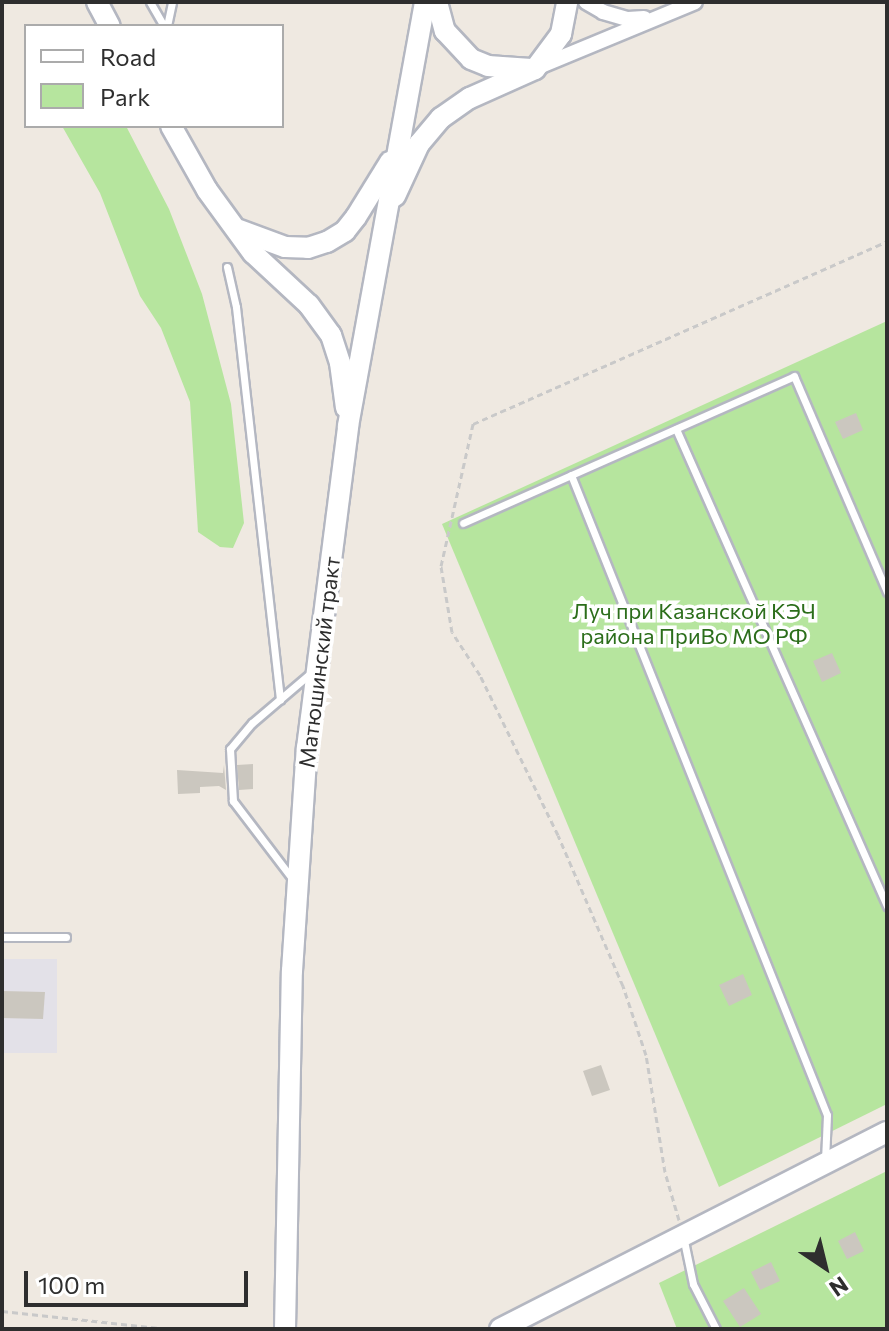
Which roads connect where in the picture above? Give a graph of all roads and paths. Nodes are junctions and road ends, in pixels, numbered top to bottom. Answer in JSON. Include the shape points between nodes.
{"nodes":[{"id":1,"x":97,"y":2,"type":"edge"},
{"id":2,"x":150,"y":2,"type":"edge"},
{"id":3,"x":172,"y":2,"type":"edge"},
{"id":4,"x":425,"y":2,"type":"edge"},
{"id":5,"x":437,"y":2,"type":"edge"},
{"id":6,"x":567,"y":2,"type":"edge"},
{"id":7,"x":586,"y":2,"type":"edge"},
{"id":8,"x":695,"y":2,"type":"edge"},
{"id":9,"x":652,"y":18,"type":"junction"},
{"id":10,"x":109,"y":24,"type":"edge"},
{"id":11,"x":164,"y":24,"type":"edge"},
{"id":12,"x":166,"y":24,"type":"edge"},
{"id":13,"x":535,"y":69,"type":"junction"},
{"id":14,"x":172,"y":128,"type":"edge"},
{"id":15,"x":395,"y":155,"type":"junction"},
{"id":16,"x":384,"y":218,"type":"junction"},
{"id":17,"x":236,"y":228,"type":"junction"},
{"id":18,"x":887,"y":241,"type":"edge"},
{"id":19,"x":227,"y":267,"type":"dead end"},
{"id":20,"x":348,"y":426,"type":"junction"},
{"id":21,"x":676,"y":429,"type":"junction"},
{"id":22,"x":571,"y":475,"type":"junction"},
{"id":23,"x":463,"y":523,"type":"dead end"},
{"id":24,"x":887,"y":592,"type":"edge"},
{"id":25,"x":317,"y":666,"type":"junction"},
{"id":26,"x":280,"y":700,"type":"junction"},
{"id":27,"x":296,"y":883,"type":"junction"},
{"id":28,"x":887,"y":906,"type":"edge"},
{"id":29,"x":2,"y":937,"type":"edge"},
{"id":30,"x":66,"y":937,"type":"dead end"},
{"id":31,"x":887,"y":1132,"type":"edge"},
{"id":32,"x":825,"y":1163,"type":"junction"},
{"id":33,"x":682,"y":1234,"type":"junction"},
{"id":34,"x":2,"y":1311,"type":"edge"},
{"id":35,"x":168,"y":1329,"type":"edge"},
{"id":36,"x":285,"y":1329,"type":"edge"},
{"id":37,"x":500,"y":1329,"type":"edge"},
{"id":38,"x":716,"y":1329,"type":"edge"}],
"edges":[{"from":1,"to":10,"type":"street"},
{"from":2,"to":11,"type":"lane"},
{"from":3,"to":12,"type":"lane"},
{"from":4,"to":15,"type":"street","name":"Матюшинский тракт"},
{"from":5,"to":13,"type":"street","via":[[445,31],[471,59],[488,66]]},
{"from":6,"to":13,"type":"street","via":[[561,34]]},
{"from":7,"to":9,"type":"street","via":[[628,19]]},
{"from":8,"to":9,"type":"street"},
{"from":9,"to":13,"type":"street"},
{"from":13,"to":16,"type":"street","via":[[470,98],[441,118],[419,144]]},
{"from":14,"to":17,"type":"street","via":[[207,190]]},
{"from":15,"to":16,"type":"street","name":"Матюшинский тракт"},
{"from":15,"to":17,"type":"street","via":[[356,217],[327,242],[285,247]]},
{"from":16,"to":20,"type":"street","name":"Матюшинский тракт"},
{"from":17,"to":20,"type":"street","via":[[331,335]]},
{"from":18,"to":33,"type":"path","via":[[473,424],[441,566],[452,632],[480,675],[558,835],[623,986],[646,1055],[665,1172]]},
{"from":19,"to":26,"type":"lane","via":[[236,307]]},
{"from":20,"to":25,"type":"street","name":"Матюшинский тракт"},
{"from":21,"to":22,"type":"lane"},
{"from":21,"to":24,"type":"lane","via":[[794,376]]},
{"from":21,"to":28,"type":"lane"},
{"from":22,"to":23,"type":"lane"},
{"from":22,"to":32,"type":"lane","via":[[827,1115]]},
{"from":25,"to":26,"type":"lane"},
{"from":25,"to":27,"type":"street","name":"Матюшинский тракт"},
{"from":26,"to":27,"type":"lane","via":[[230,749],[233,801]]},
{"from":27,"to":36,"type":"street","name":"Матюшинский тракт"},
{"from":29,"to":30,"type":"lane"},
{"from":31,"to":32,"type":"street"},
{"from":32,"to":33,"type":"street"},
{"from":33,"to":37,"type":"street"},
{"from":33,"to":38,"type":"lane","via":[[693,1284]]},
{"from":34,"to":35,"type":"path"}]}
